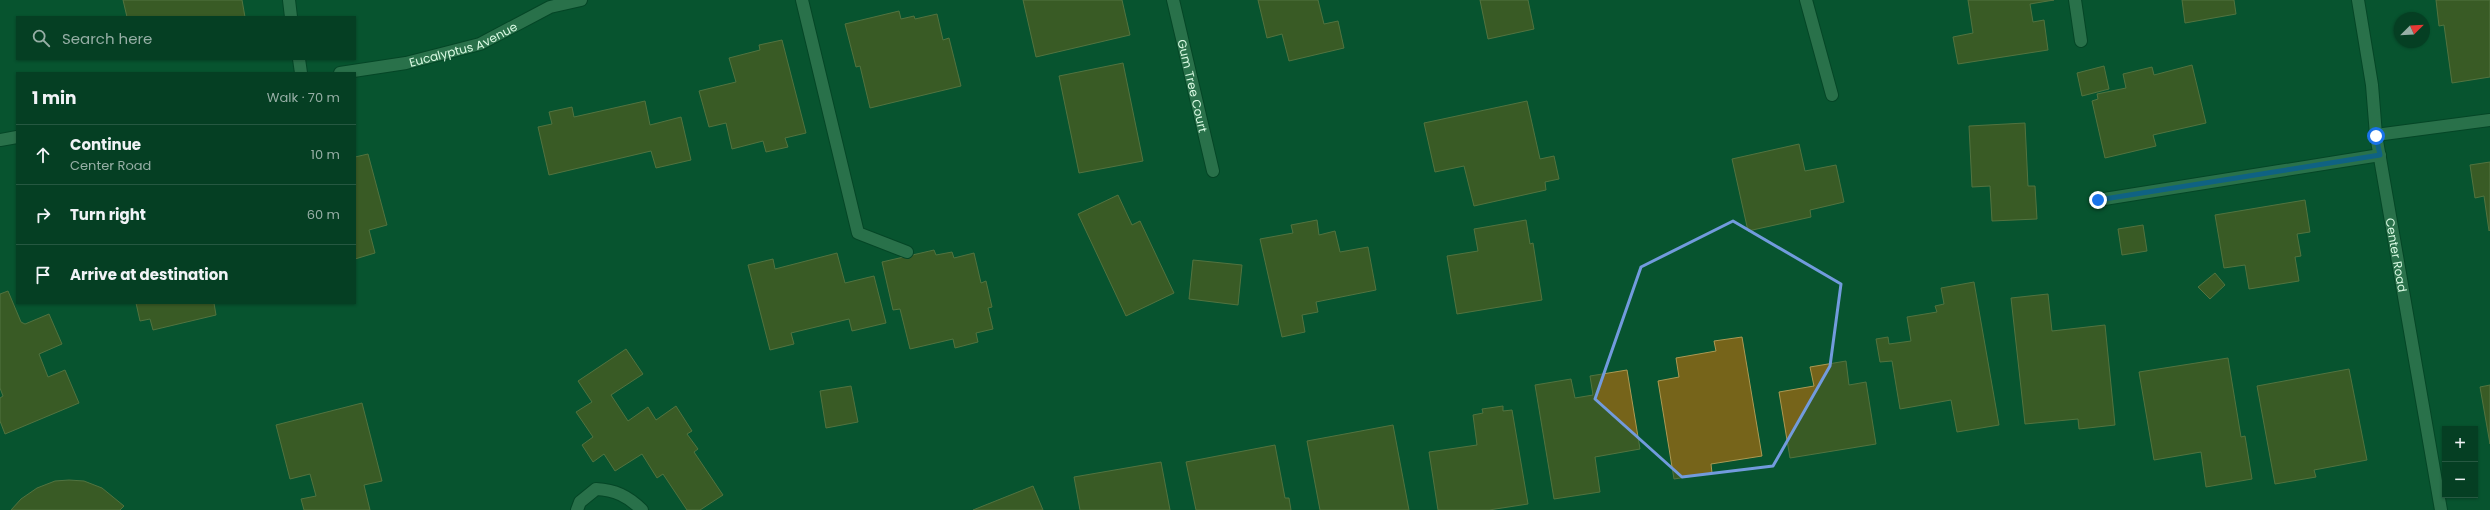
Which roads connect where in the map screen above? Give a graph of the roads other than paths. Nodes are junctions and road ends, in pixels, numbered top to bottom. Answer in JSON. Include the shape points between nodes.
{"nodes":[{"id":1,"x":289,"y":0,"type":"edge"},
{"id":2,"x":581,"y":0,"type":"edge"},
{"id":3,"x":802,"y":0,"type":"edge"},
{"id":4,"x":1173,"y":0,"type":"edge"},
{"id":5,"x":1806,"y":0,"type":"edge"},
{"id":6,"x":2075,"y":0,"type":"edge"},
{"id":7,"x":2358,"y":0,"type":"edge"},
{"id":8,"x":292,"y":16,"type":"edge"},
{"id":9,"x":2081,"y":41,"type":"dead end"},
{"id":10,"x":299,"y":60,"type":"edge"},
{"id":11,"x":301,"y":72,"type":"edge"},
{"id":12,"x":347,"y":72,"type":"edge"},
{"id":13,"x":1832,"y":95,"type":"dead end"},
{"id":14,"x":2490,"y":120,"type":"edge"},
{"id":15,"x":2376,"y":136,"type":"junction"},
{"id":16,"x":16,"y":137,"type":"edge"},
{"id":17,"x":0,"y":140,"type":"edge"},
{"id":18,"x":2380,"y":155,"type":"junction"},
{"id":19,"x":1213,"y":171,"type":"dead end"},
{"id":20,"x":2098,"y":200,"type":"dead end"},
{"id":21,"x":907,"y":252,"type":"dead end"},
{"id":22,"x":577,"y":510,"type":"edge"},
{"id":23,"x":642,"y":510,"type":"edge"},
{"id":24,"x":2442,"y":510,"type":"edge"}],
"edges":[{"from":1,"to":8,"type":"street"},
{"from":2,"to":12,"type":"street","name":"Eucalyptus Avenue","via":[[550,7],[480,44],[406,64]]},
{"from":3,"to":21,"type":"street","via":[[858,233]]},
{"from":4,"to":19,"type":"street","name":"Gum Tree Court"},
{"from":5,"to":13,"type":"street"},
{"from":6,"to":9,"type":"street"},
{"from":7,"to":15,"type":"street","name":"Center Road","via":[[2372,85]]},
{"from":10,"to":11,"type":"street"},
{"from":14,"to":15,"type":"street"},
{"from":15,"to":18,"type":"street","name":"Center Road"},
{"from":16,"to":17,"type":"street"},
{"from":18,"to":20,"type":"street"},
{"from":18,"to":24,"type":"street","name":"Center Road"},
{"from":22,"to":23,"type":"street","via":[[580,502],[596,490],[610,490],[631,499]]}]}
